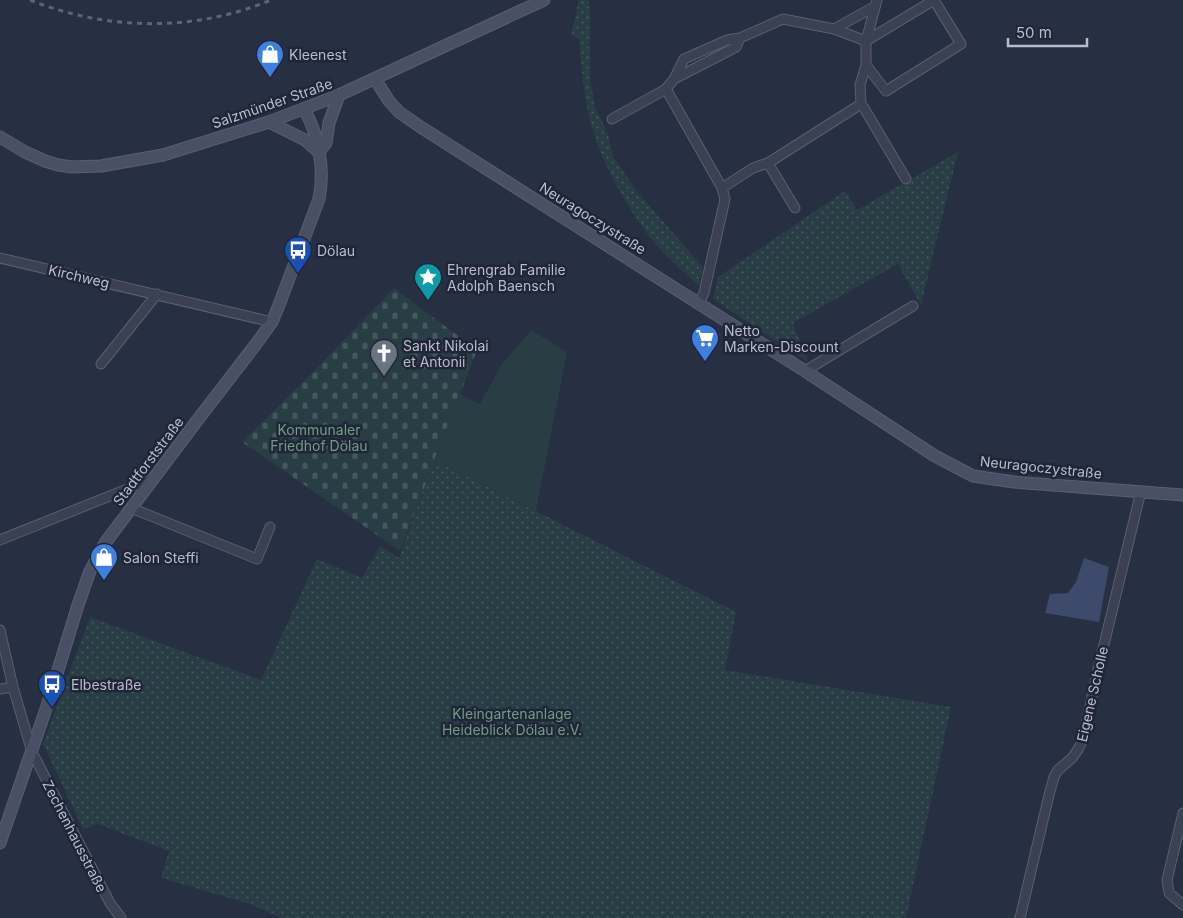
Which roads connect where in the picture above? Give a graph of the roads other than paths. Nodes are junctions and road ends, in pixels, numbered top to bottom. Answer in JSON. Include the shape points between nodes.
{"nodes":[{"id":1,"x":544,"y":0,"type":"edge"},
{"id":2,"x":875,"y":4,"type":"edge"},
{"id":3,"x":834,"y":29,"type":"junction"},
{"id":4,"x":740,"y":38,"type":"junction"},
{"id":5,"x":866,"y":41,"type":"junction"},
{"id":6,"x":866,"y":65,"type":"junction"},
{"id":7,"x":375,"y":79,"type":"junction"},
{"id":8,"x":674,"y":79,"type":"junction"},
{"id":9,"x":666,"y":89,"type":"junction"},
{"id":10,"x":339,"y":95,"type":"junction"},
{"id":11,"x":861,"y":104,"type":"junction"},
{"id":12,"x":304,"y":109,"type":"junction"},
{"id":13,"x":612,"y":119,"type":"dead end"},
{"id":14,"x":269,"y":122,"type":"junction"},
{"id":15,"x":0,"y":137,"type":"edge"},
{"id":16,"x":319,"y":152,"type":"junction"},
{"id":17,"x":768,"y":163,"type":"junction"},
{"id":18,"x":906,"y":179,"type":"dead end"},
{"id":19,"x":722,"y":188,"type":"junction"},
{"id":20,"x":795,"y":208,"type":"dead end"},
{"id":21,"x":0,"y":258,"type":"edge"},
{"id":22,"x":157,"y":294,"type":"junction"},
{"id":23,"x":699,"y":303,"type":"junction"},
{"id":24,"x":913,"y":306,"type":"dead end"},
{"id":25,"x":272,"y":322,"type":"junction"},
{"id":26,"x":100,"y":364,"type":"dead end"},
{"id":27,"x":805,"y":371,"type":"junction"},
{"id":28,"x":152,"y":479,"type":"junction"},
{"id":29,"x":1141,"y":491,"type":"junction"},
{"id":30,"x":1183,"y":495,"type":"edge"},
{"id":31,"x":131,"y":508,"type":"junction"},
{"id":32,"x":270,"y":527,"type":"dead end"},
{"id":33,"x":0,"y":540,"type":"edge"},
{"id":34,"x":0,"y":630,"type":"edge"},
{"id":35,"x":13,"y":687,"type":"junction"},
{"id":36,"x":0,"y":689,"type":"edge"},
{"id":37,"x":32,"y":752,"type":"junction"},
{"id":38,"x":1183,"y":813,"type":"edge"},
{"id":39,"x":0,"y":843,"type":"edge"},
{"id":40,"x":1183,"y":905,"type":"edge"},
{"id":41,"x":121,"y":918,"type":"edge"},
{"id":42,"x":1020,"y":918,"type":"edge"}],
"edges":[{"from":1,"to":7,"type":"main road","name":"Salzmünder Straße"},
{"from":2,"to":3,"type":"street"},
{"from":2,"to":5,"type":"street"},
{"from":3,"to":4,"type":"street","via":[[783,19]]},
{"from":3,"to":5,"type":"street"},
{"from":4,"to":8,"type":"street","via":[[736,47]]},
{"from":4,"to":8,"type":"street","via":[[727,40],[684,59]]},
{"from":5,"to":6,"type":"street"},
{"from":5,"to":6,"type":"street","via":[[934,0],[961,44],[886,91]]},
{"from":6,"to":11,"type":"street","via":[[860,85]]},
{"from":7,"to":10,"type":"main road","name":"Salzmünder Straße"},
{"from":7,"to":23,"type":"main road","name":"Neuragoczystraße","via":[[399,112],[419,126]]},
{"from":8,"to":9,"type":"street"},
{"from":9,"to":13,"type":"street"},
{"from":9,"to":19,"type":"street"},
{"from":10,"to":12,"type":"main road","name":"Salzmünder Straße"},
{"from":10,"to":16,"type":"main road","via":[[326,144]]},
{"from":11,"to":17,"type":"street"},
{"from":11,"to":18,"type":"street"},
{"from":12,"to":14,"type":"main road","name":"Salzmünder Straße"},
{"from":12,"to":16,"type":"main road","name":"Stadtforststraße","via":[[311,120]]},
{"from":14,"to":15,"type":"main road","name":"Salzmünder Straße","via":[[163,155],[101,166],[58,165],[25,152]]},
{"from":14,"to":16,"type":"main road","via":[[299,137]]},
{"from":16,"to":25,"type":"main road","name":"Stadtforststraße","via":[[322,174],[319,199]]},
{"from":17,"to":19,"type":"street","via":[[753,168]]},
{"from":17,"to":20,"type":"street"},
{"from":19,"to":23,"type":"street","via":[[725,199]]},
{"from":21,"to":22,"type":"street","name":"Kirchweg"},
{"from":22,"to":25,"type":"street","name":"Kirchweg"},
{"from":22,"to":26,"type":"street"},
{"from":23,"to":27,"type":"main road","name":"Neuragoczystraße"},
{"from":24,"to":27,"type":"street"},
{"from":25,"to":28,"type":"main road","name":"Stadtforststraße"},
{"from":27,"to":29,"type":"main road","name":"Neuragoczystraße","via":[[935,456],[973,476]]},
{"from":28,"to":31,"type":"main road","name":"Stadtforststraße"},
{"from":28,"to":33,"type":"street"},
{"from":29,"to":30,"type":"main road","name":"Neuragoczystraße"},
{"from":29,"to":42,"type":"street","name":"Eigene Scholle","via":[[1083,738],[1072,758],[1054,777]]},
{"from":31,"to":32,"type":"street","via":[[257,559]]},
{"from":31,"to":37,"type":"main road","name":"Stadtforststraße","via":[[105,543],[90,571]]},
{"from":34,"to":35,"type":"street","name":"Zechenhausstraße"},
{"from":35,"to":36,"type":"street"},
{"from":35,"to":37,"type":"street","name":"Zechenhausstraße"},
{"from":37,"to":39,"type":"main road","name":"Stadtforststraße"},
{"from":37,"to":41,"type":"street","name":"Zechenhausstraße","via":[[110,903]]},
{"from":38,"to":40,"type":"street","via":[[1167,880],[1169,893]]}]}
